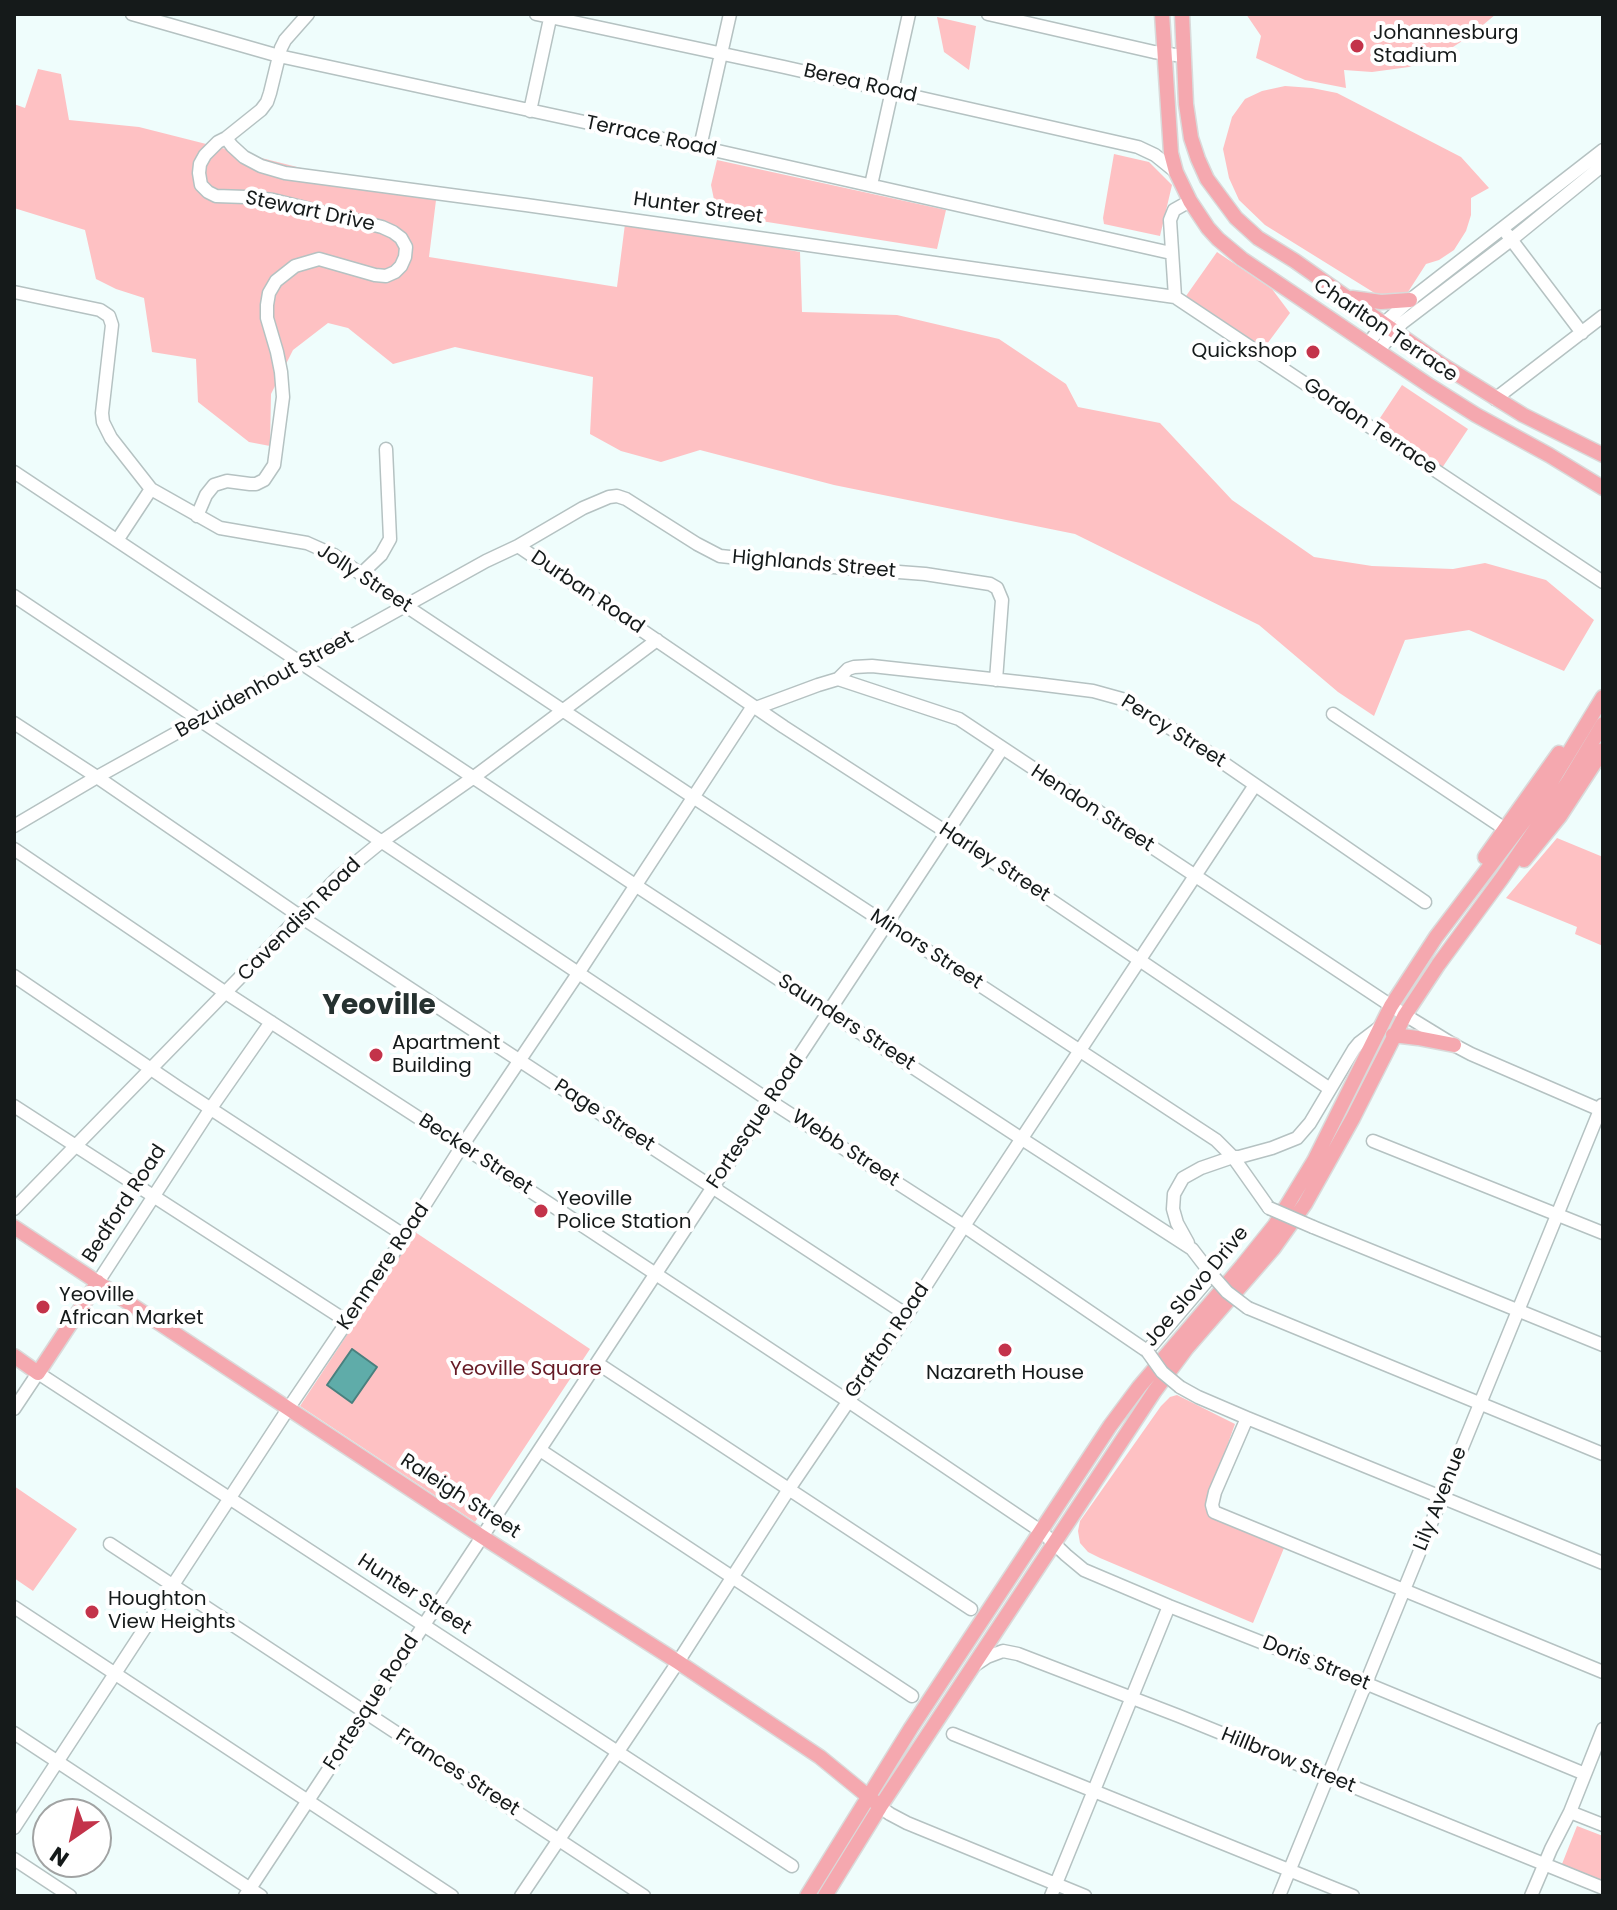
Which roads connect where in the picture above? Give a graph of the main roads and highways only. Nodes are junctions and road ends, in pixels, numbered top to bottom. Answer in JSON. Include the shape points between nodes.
{"nodes":[{"id":1,"x":1162,"y":14,"type":"edge"},
{"id":2,"x":1182,"y":14,"type":"edge"},
{"id":3,"x":1344,"y":296,"type":"junction"},
{"id":4,"x":1410,"y":300,"type":"road end"},
{"id":5,"x":1603,"y":455,"type":"edge"},
{"id":6,"x":1603,"y":488,"type":"edge"},
{"id":7,"x":1603,"y":690,"type":"edge"},
{"id":8,"x":1603,"y":697,"type":"edge"},
{"id":9,"x":1603,"y":724,"type":"edge"},
{"id":10,"x":1603,"y":750,"type":"edge"},
{"id":11,"x":1515,"y":835,"type":"junction"},
{"id":12,"x":1502,"y":878,"type":"junction"},
{"id":13,"x":1387,"y":1031,"type":"junction"},
{"id":14,"x":1454,"y":1045,"type":"road end"},
{"id":15,"x":14,"y":1227,"type":"edge"},
{"id":16,"x":98,"y":1282,"type":"junction"},
{"id":17,"x":14,"y":1356,"type":"edge"},
{"id":18,"x":38,"y":1373,"type":"joint"},
{"id":19,"x":868,"y":1796,"type":"junction"},
{"id":20,"x":880,"y":1807,"type":"junction"},
{"id":21,"x":815,"y":1882,"type":"junction"},
{"id":22,"x":798,"y":1896,"type":"edge"},
{"id":23,"x":807,"y":1896,"type":"edge"},
{"id":24,"x":825,"y":1896,"type":"edge"}],
"edges":[{"from":1,"to":6,"type":"main road","name":"Charlton Terrace","via":[[1169,139],[1176,172],[1208,228],[1230,250],[1373,348]]},
{"from":2,"to":3,"type":"main road","name":"Charlton Terrace","via":[[1189,126],[1207,179],[1247,229]]},
{"from":3,"to":4,"type":"main road"},
{"from":3,"to":5,"type":"main road","name":"Charlton Terrace","via":[[1495,399]]},
{"from":7,"to":11,"type":"main road"},
{"from":8,"to":11,"type":"main road","name":"Joe Slovo Drive"},
{"from":9,"to":11,"type":"main road","name":"Joe Slovo Drive","via":[[1574,773]]},
{"from":10,"to":12,"type":"main road","via":[[1560,816]]},
{"from":11,"to":12,"type":"main road","name":"Joe Slovo Drive"},
{"from":11,"to":13,"type":"main road","name":"Joe Slovo Drive","via":[[1436,937],[1391,1006]]},
{"from":12,"to":13,"type":"main road","name":"Joe Slovo Drive","via":[[1405,1015]]},
{"from":13,"to":14,"type":"main road"},
{"from":13,"to":19,"type":"main road","name":"Joe Slovo Drive","via":[[1275,1225],[1139,1387]]},
{"from":13,"to":20,"type":"main road","name":"Joe Slovo Drive","via":[[1338,1146],[1294,1221],[1166,1374]]},
{"from":15,"to":16,"type":"main road","name":"Raleigh Street"},
{"from":16,"to":18,"type":"main road","name":"Bedford Road"},
{"from":16,"to":19,"type":"main road","name":"Raleigh Street","via":[[678,1662],[820,1757]]},
{"from":17,"to":18,"type":"main road","name":"Hunter Street"},
{"from":19,"to":20,"type":"main road","name":"Raleigh Street"},
{"from":19,"to":21,"type":"main road","name":"Joe Slovo Drive"},
{"from":20,"to":24,"type":"main road","name":"Joe Slovo Drive"},
{"from":21,"to":22,"type":"main road","via":[[807,1883]]},
{"from":21,"to":23,"type":"main road","name":"Joe Slovo Drive"}]}
